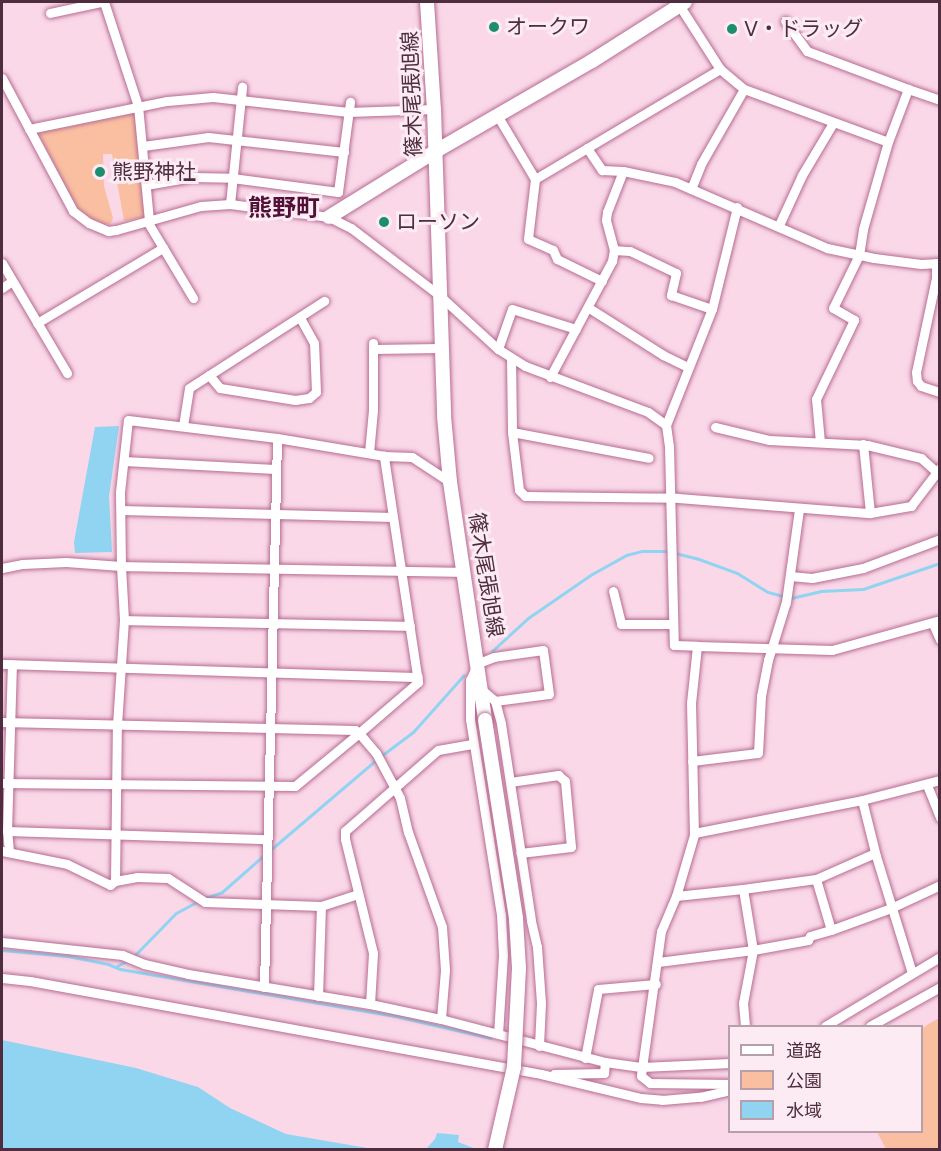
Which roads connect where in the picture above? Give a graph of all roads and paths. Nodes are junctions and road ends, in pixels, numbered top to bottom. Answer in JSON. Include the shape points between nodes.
{"nodes":[{"id":1,"x":102,"y":2,"type":"edge"},
{"id":2,"x":427,"y":2,"type":"edge"},
{"id":3,"x":682,"y":3,"type":"edge"},
{"id":4,"x":50,"y":14,"type":"dead end"},
{"id":5,"x":785,"y":21,"type":"dead end"},
{"id":6,"x":720,"y":69,"type":"junction"},
{"id":7,"x":2,"y":78,"type":"edge"},
{"id":8,"x":242,"y":87,"type":"dead end"},
{"id":9,"x":744,"y":88,"type":"junction"},
{"id":10,"x":908,"y":89,"type":"junction"},
{"id":11,"x":242,"y":99,"type":"junction"},
{"id":12,"x":939,"y":100,"type":"edge"},
{"id":13,"x":350,"y":102,"type":"dead end"},
{"id":14,"x":138,"y":106,"type":"junction"},
{"id":15,"x":434,"y":109,"type":"junction"},
{"id":16,"x":348,"y":112,"type":"junction"},
{"id":17,"x":497,"y":115,"type":"junction"},
{"id":18,"x":833,"y":123,"type":"junction"},
{"id":19,"x":28,"y":129,"type":"junction"},
{"id":20,"x":237,"y":138,"type":"junction"},
{"id":21,"x":888,"y":142,"type":"junction"},
{"id":22,"x":143,"y":146,"type":"junction"},
{"id":23,"x":587,"y":148,"type":"junction"},
{"id":24,"x":436,"y":151,"type":"junction"},
{"id":25,"x":344,"y":152,"type":"junction"},
{"id":26,"x":623,"y":171,"type":"junction"},
{"id":27,"x":232,"y":178,"type":"junction"},
{"id":28,"x":535,"y":179,"type":"junction"},
{"id":29,"x":146,"y":184,"type":"junction"},
{"id":30,"x":691,"y":189,"type":"junction"},
{"id":31,"x":230,"y":204,"type":"junction"},
{"id":32,"x":736,"y":207,"type":"junction"},
{"id":33,"x":329,"y":217,"type":"junction"},
{"id":34,"x":148,"y":220,"type":"junction"},
{"id":35,"x":779,"y":225,"type":"junction"},
{"id":36,"x":163,"y":248,"type":"junction"},
{"id":37,"x":614,"y":250,"type":"junction"},
{"id":38,"x":859,"y":255,"type":"junction"},
{"id":39,"x":2,"y":263,"type":"edge"},
{"id":40,"x":938,"y":263,"type":"edge"},
{"id":41,"x":12,"y":281,"type":"junction"},
{"id":42,"x":602,"y":281,"type":"junction"},
{"id":43,"x":2,"y":288,"type":"edge"},
{"id":44,"x":439,"y":295,"type":"junction"},
{"id":45,"x":193,"y":298,"type":"dead end"},
{"id":46,"x":324,"y":301,"type":"dead end"},
{"id":47,"x":589,"y":308,"type":"junction"},
{"id":48,"x":712,"y":309,"type":"junction"},
{"id":49,"x":300,"y":318,"type":"junction"},
{"id":50,"x":37,"y":323,"type":"junction"},
{"id":51,"x":576,"y":329,"type":"junction"},
{"id":52,"x":440,"y":348,"type":"junction"},
{"id":53,"x":498,"y":349,"type":"junction"},
{"id":54,"x":512,"y":358,"type":"junction"},
{"id":55,"x":688,"y":367,"type":"junction"},
{"id":56,"x":67,"y":373,"type":"dead end"},
{"id":57,"x":209,"y":375,"type":"junction"},
{"id":58,"x":550,"y":378,"type":"junction"},
{"id":59,"x":939,"y":392,"type":"edge"},
{"id":60,"x":666,"y":425,"type":"junction"},
{"id":61,"x":183,"y":426,"type":"junction"},
{"id":62,"x":715,"y":427,"type":"dead end"},
{"id":63,"x":512,"y":432,"type":"junction"},
{"id":64,"x":277,"y":438,"type":"junction"},
{"id":65,"x":820,"y":442,"type":"junction"},
{"id":66,"x":863,"y":444,"type":"junction"},
{"id":67,"x":369,"y":453,"type":"junction"},
{"id":68,"x":384,"y":456,"type":"junction"},
{"id":69,"x":650,"y":458,"type":"dead end"},
{"id":70,"x":123,"y":461,"type":"junction"},
{"id":71,"x":275,"y":469,"type":"junction"},
{"id":72,"x":939,"y":471,"type":"edge"},
{"id":73,"x":450,"y":482,"type":"junction"},
{"id":74,"x":670,"y":498,"type":"junction"},
{"id":75,"x":799,"y":509,"type":"junction"},
{"id":76,"x":121,"y":510,"type":"junction"},
{"id":77,"x":870,"y":513,"type":"junction"},
{"id":78,"x":275,"y":514,"type":"junction"},
{"id":79,"x":393,"y":517,"type":"junction"},
{"id":80,"x":939,"y":539,"type":"edge"},
{"id":81,"x":121,"y":566,"type":"junction"},
{"id":82,"x":2,"y":568,"type":"edge"},
{"id":83,"x":274,"y":568,"type":"junction"},
{"id":84,"x":402,"y":572,"type":"junction"},
{"id":85,"x":464,"y":572,"type":"junction"},
{"id":86,"x":790,"y":576,"type":"junction"},
{"id":87,"x":613,"y":591,"type":"dead end"},
{"id":88,"x":123,"y":620,"type":"junction"},
{"id":89,"x":273,"y":622,"type":"junction"},
{"id":90,"x":936,"y":622,"type":"edge"},
{"id":91,"x":673,"y":624,"type":"junction"},
{"id":92,"x":410,"y":626,"type":"junction"},
{"id":93,"x":939,"y":640,"type":"edge"},
{"id":94,"x":697,"y":646,"type":"junction"},
{"id":95,"x":772,"y":650,"type":"junction"},
{"id":96,"x":478,"y":663,"type":"junction"},
{"id":97,"x":7,"y":664,"type":"edge"},
{"id":98,"x":119,"y":669,"type":"junction"},
{"id":99,"x":271,"y":671,"type":"junction"},
{"id":100,"x":418,"y":677,"type":"junction"},
{"id":101,"x":482,"y":690,"type":"junction"},
{"id":102,"x":495,"y":702,"type":"junction"},
{"id":103,"x":5,"y":722,"type":"edge"},
{"id":104,"x":117,"y":725,"type":"junction"},
{"id":105,"x":270,"y":728,"type":"junction"},
{"id":106,"x":359,"y":733,"type":"junction"},
{"id":107,"x":473,"y":744,"type":"junction"},
{"id":108,"x":692,"y":761,"type":"junction"},
{"id":109,"x":939,"y":780,"type":"edge"},
{"id":110,"x":4,"y":782,"type":"edge"},
{"id":111,"x":510,"y":782,"type":"junction"},
{"id":112,"x":116,"y":784,"type":"junction"},
{"id":113,"x":927,"y":786,"type":"junction"},
{"id":114,"x":268,"y":787,"type":"junction"},
{"id":115,"x":395,"y":789,"type":"junction"},
{"id":116,"x":862,"y":800,"type":"junction"},
{"id":117,"x":939,"y":818,"type":"edge"},
{"id":118,"x":7,"y":831,"type":"junction"},
{"id":119,"x":694,"y":833,"type":"junction"},
{"id":120,"x":116,"y":836,"type":"junction"},
{"id":121,"x":267,"y":848,"type":"junction"},
{"id":122,"x":5,"y":851,"type":"edge"},
{"id":123,"x":520,"y":853,"type":"junction"},
{"id":124,"x":875,"y":853,"type":"junction"},
{"id":125,"x":816,"y":879,"type":"junction"},
{"id":126,"x":115,"y":881,"type":"junction"},
{"id":127,"x":939,"y":885,"type":"edge"},
{"id":128,"x":743,"y":889,"type":"junction"},
{"id":129,"x":358,"y":894,"type":"junction"},
{"id":130,"x":676,"y":896,"type":"junction"},
{"id":131,"x":266,"y":903,"type":"junction"},
{"id":132,"x":321,"y":906,"type":"junction"},
{"id":133,"x":891,"y":908,"type":"junction"},
{"id":134,"x":831,"y":930,"type":"junction"},
{"id":135,"x":2,"y":942,"type":"edge"},
{"id":136,"x":753,"y":950,"type":"junction"},
{"id":137,"x":939,"y":957,"type":"edge"},
{"id":138,"x":658,"y":962,"type":"junction"},
{"id":139,"x":912,"y":973,"type":"junction"},
{"id":140,"x":2,"y":978,"type":"edge"},
{"id":141,"x":656,"y":984,"type":"junction"},
{"id":142,"x":264,"y":987,"type":"junction"},
{"id":143,"x":939,"y":987,"type":"edge"},
{"id":144,"x":318,"y":996,"type":"junction"},
{"id":145,"x":370,"y":1004,"type":"junction"},
{"id":146,"x":441,"y":1019,"type":"junction"},
{"id":147,"x":745,"y":1025,"type":"edge"},
{"id":148,"x":827,"y":1025,"type":"edge"},
{"id":149,"x":872,"y":1025,"type":"edge"},
{"id":150,"x":498,"y":1034,"type":"junction"},
{"id":151,"x":538,"y":1046,"type":"junction"},
{"id":152,"x":585,"y":1058,"type":"junction"},
{"id":153,"x":604,"y":1062,"type":"junction"},
{"id":154,"x":728,"y":1063,"type":"edge"},
{"id":155,"x":641,"y":1067,"type":"junction"},
{"id":156,"x":541,"y":1074,"type":"junction"},
{"id":157,"x":728,"y":1084,"type":"edge"},
{"id":158,"x":728,"y":1090,"type":"edge"},
{"id":159,"x":495,"y":1149,"type":"edge"}],
"edges":[{"from":1,"to":4,"type":"street"},
{"from":1,"to":14,"type":"street"},
{"from":2,"to":15,"type":"main road","name":"篠木尾張旭線"},
{"from":3,"to":6,"type":"street"},
{"from":3,"to":17,"type":"main road","via":[[592,61]]},
{"from":5,"to":10,"type":"street","via":[[807,51]]},
{"from":6,"to":9,"type":"street"},
{"from":6,"to":23,"type":"street"},
{"from":7,"to":19,"type":"street"},
{"from":8,"to":11,"type":"street"},
{"from":9,"to":18,"type":"street"},
{"from":9,"to":30,"type":"street"},
{"from":10,"to":12,"type":"street"},
{"from":10,"to":21,"type":"street"},
{"from":11,"to":14,"type":"street","via":[[213,97]]},
{"from":11,"to":16,"type":"street"},
{"from":11,"to":20,"type":"street"},
{"from":13,"to":16,"type":"street"},
{"from":14,"to":19,"type":"street"},
{"from":14,"to":22,"type":"street"},
{"from":15,"to":16,"type":"street"},
{"from":15,"to":24,"type":"main road","name":"篠木尾張旭線"},
{"from":16,"to":25,"type":"street"},
{"from":17,"to":24,"type":"main road"},
{"from":17,"to":28,"type":"street"},
{"from":18,"to":21,"type":"street"},
{"from":18,"to":35,"type":"street","via":[[802,175]]},
{"from":19,"to":34,"type":"street","via":[[80,219],[108,231]]},
{"from":20,"to":22,"type":"street","via":[[208,137]]},
{"from":20,"to":25,"type":"street"},
{"from":20,"to":27,"type":"street"},
{"from":21,"to":38,"type":"street"},
{"from":22,"to":29,"type":"street"},
{"from":23,"to":26,"type":"street","via":[[602,170]]},
{"from":23,"to":28,"type":"street"},
{"from":24,"to":33,"type":"main road"},
{"from":24,"to":44,"type":"main road","name":"篠木尾張旭線"},
{"from":25,"to":27,"type":"street","via":[[338,192]]},
{"from":26,"to":30,"type":"street"},
{"from":26,"to":37,"type":"street","via":[[606,220]]},
{"from":27,"to":29,"type":"street","via":[[193,177]]},
{"from":27,"to":31,"type":"street"},
{"from":28,"to":42,"type":"street","via":[[528,239],[553,250],[557,260]]},
{"from":29,"to":34,"type":"street"},
{"from":30,"to":32,"type":"street"},
{"from":31,"to":33,"type":"street"},
{"from":31,"to":34,"type":"street","via":[[201,206]]},
{"from":32,"to":35,"type":"street"},
{"from":32,"to":48,"type":"street"},
{"from":33,"to":44,"type":"street","via":[[351,228]]},
{"from":34,"to":36,"type":"street"},
{"from":35,"to":38,"type":"street","via":[[827,248]]},
{"from":36,"to":45,"type":"street"},
{"from":36,"to":50,"type":"street"},
{"from":37,"to":42,"type":"street"},
{"from":37,"to":48,"type":"street","via":[[630,251],[676,273],[671,294]]},
{"from":38,"to":40,"type":"street"},
{"from":38,"to":65,"type":"street","via":[[833,308],[854,320],[816,399]]},
{"from":39,"to":41,"type":"street"},
{"from":40,"to":59,"type":"street","via":[[916,372],[921,386]]},
{"from":41,"to":43,"type":"street"},
{"from":41,"to":50,"type":"street"},
{"from":42,"to":47,"type":"street"},
{"from":44,"to":52,"type":"main road","name":"篠木尾張旭線"},
{"from":44,"to":53,"type":"street"},
{"from":46,"to":49,"type":"street"},
{"from":47,"to":51,"type":"street"},
{"from":47,"to":55,"type":"street"},
{"from":48,"to":55,"type":"street"},
{"from":49,"to":57,"type":"street"},
{"from":49,"to":57,"type":"street","via":[[314,343],[316,392],[309,398],[295,400],[220,388]]},
{"from":50,"to":56,"type":"street"},
{"from":51,"to":53,"type":"street","via":[[512,309]]},
{"from":51,"to":58,"type":"street"},
{"from":52,"to":67,"type":"street","via":[[373,346]]},
{"from":52,"to":73,"type":"main road","name":"篠木尾張旭線"},
{"from":53,"to":54,"type":"street"},
{"from":54,"to":58,"type":"street"},
{"from":54,"to":63,"type":"street"},
{"from":55,"to":60,"type":"street"},
{"from":57,"to":61,"type":"street","via":[[189,388]]},
{"from":58,"to":60,"type":"street","via":[[648,412]]},
{"from":60,"to":74,"type":"street"},
{"from":61,"to":64,"type":"street"},
{"from":61,"to":70,"type":"street","via":[[128,420]]},
{"from":62,"to":65,"type":"street","via":[[769,440]]},
{"from":63,"to":69,"type":"street"},
{"from":63,"to":74,"type":"street","via":[[519,490],[525,496]]},
{"from":64,"to":67,"type":"street"},
{"from":64,"to":71,"type":"street"},
{"from":65,"to":66,"type":"street"},
{"from":66,"to":72,"type":"street","via":[[921,458]]},
{"from":66,"to":77,"type":"street"},
{"from":67,"to":68,"type":"street"},
{"from":68,"to":73,"type":"street","via":[[412,457]]},
{"from":68,"to":79,"type":"street"},
{"from":70,"to":71,"type":"street"},
{"from":70,"to":76,"type":"street"},
{"from":71,"to":78,"type":"street"},
{"from":72,"to":77,"type":"street","via":[[911,506]]},
{"from":73,"to":85,"type":"main road","name":"篠木尾張旭線"},
{"from":74,"to":75,"type":"street"},
{"from":74,"to":91,"type":"street"},
{"from":75,"to":77,"type":"street"},
{"from":75,"to":86,"type":"street"},
{"from":76,"to":78,"type":"street"},
{"from":76,"to":81,"type":"street"},
{"from":78,"to":79,"type":"street"},
{"from":78,"to":83,"type":"street"},
{"from":79,"to":84,"type":"street"},
{"from":80,"to":86,"type":"street","via":[[862,568],[812,578]]},
{"from":81,"to":82,"type":"street","via":[[66,562]]},
{"from":81,"to":83,"type":"street"},
{"from":81,"to":88,"type":"street"},
{"from":83,"to":84,"type":"street"},
{"from":83,"to":89,"type":"street"},
{"from":84,"to":85,"type":"street"},
{"from":84,"to":92,"type":"street"},
{"from":85,"to":96,"type":"main road","name":"篠木尾張旭線"},
{"from":86,"to":95,"type":"street"},
{"from":87,"to":91,"type":"street","via":[[621,624]]},
{"from":88,"to":89,"type":"street"},
{"from":88,"to":98,"type":"street"},
{"from":89,"to":92,"type":"street"},
{"from":89,"to":99,"type":"street"},
{"from":90,"to":93,"type":"street"},
{"from":90,"to":95,"type":"street","via":[[832,650]]},
{"from":91,"to":94,"type":"street","via":[[674,645]]},
{"from":92,"to":100,"type":"street"},
{"from":94,"to":95,"type":"street"},
{"from":94,"to":108,"type":"street","via":[[691,703]]},
{"from":95,"to":108,"type":"street","via":[[761,696],[758,753]]},
{"from":96,"to":101,"type":"main road","name":"篠木尾張旭線"},
{"from":96,"to":102,"type":"street","via":[[543,650],[549,694]]},
{"from":96,"to":107,"type":"street","via":[[470,680]]},
{"from":97,"to":98,"type":"street"},
{"from":97,"to":103,"type":"street"},
{"from":98,"to":99,"type":"street"},
{"from":98,"to":104,"type":"street"},
{"from":99,"to":100,"type":"street"},
{"from":99,"to":105,"type":"street"},
{"from":100,"to":106,"type":"street","via":[[418,682]]},
{"from":101,"to":102,"type":"street"},
{"from":101,"to":159,"type":"main road","name":"篠木尾張旭線","bridge":true,"via":[[516,919],[519,968],[514,1067]]},
{"from":102,"to":111,"type":"street"},
{"from":103,"to":104,"type":"street"},
{"from":103,"to":110,"type":"street"},
{"from":104,"to":105,"type":"street"},
{"from":104,"to":112,"type":"street"},
{"from":105,"to":106,"type":"street"},
{"from":105,"to":114,"type":"street"},
{"from":106,"to":114,"type":"street","via":[[295,786]]},
{"from":106,"to":115,"type":"street","via":[[379,758]]},
{"from":107,"to":115,"type":"street","via":[[438,750]]},
{"from":107,"to":150,"type":"street","via":[[501,914],[503,955]]},
{"from":108,"to":119,"type":"street"},
{"from":109,"to":113,"type":"street"},
{"from":110,"to":112,"type":"street"},
{"from":110,"to":118,"type":"street"},
{"from":111,"to":123,"type":"street"},
{"from":111,"to":123,"type":"street","via":[[558,775],[565,781],[571,847]]},
{"from":112,"to":114,"type":"street"},
{"from":112,"to":120,"type":"street"},
{"from":113,"to":116,"type":"street"},
{"from":113,"to":117,"type":"street"},
{"from":114,"to":121,"type":"street"},
{"from":115,"to":129,"type":"street","via":[[345,831]]},
{"from":115,"to":146,"type":"street","via":[[442,927],[445,970]]},
{"from":116,"to":119,"type":"street"},
{"from":116,"to":124,"type":"street"},
{"from":118,"to":120,"type":"street"},
{"from":118,"to":122,"type":"street"},
{"from":119,"to":130,"type":"street"},
{"from":120,"to":121,"type":"street"},
{"from":120,"to":126,"type":"street"},
{"from":121,"to":131,"type":"street"},
{"from":122,"to":126,"type":"street","via":[[67,864],[110,885]]},
{"from":123,"to":151,"type":"street","via":[[537,947],[541,1003]]},
{"from":124,"to":125,"type":"street"},
{"from":124,"to":133,"type":"street"},
{"from":125,"to":128,"type":"street"},
{"from":125,"to":134,"type":"street"},
{"from":126,"to":131,"type":"street","via":[[168,878],[202,899]]},
{"from":127,"to":133,"type":"street"},
{"from":128,"to":130,"type":"street"},
{"from":128,"to":136,"type":"street"},
{"from":129,"to":132,"type":"street"},
{"from":129,"to":145,"type":"street","via":[[373,954]]},
{"from":130,"to":138,"type":"street","via":[[661,931]]},
{"from":131,"to":132,"type":"street"},
{"from":131,"to":142,"type":"street"},
{"from":132,"to":144,"type":"street"},
{"from":133,"to":134,"type":"street"},
{"from":133,"to":139,"type":"street"},
{"from":134,"to":136,"type":"street","via":[[808,940]]},
{"from":135,"to":142,"type":"street","via":[[122,955],[188,974]]},
{"from":136,"to":138,"type":"street"},
{"from":136,"to":147,"type":"street","via":[[743,1004]]},
{"from":137,"to":139,"type":"street"},
{"from":138,"to":141,"type":"street"},
{"from":139,"to":148,"type":"street"},
{"from":140,"to":156,"type":"street"},
{"from":141,"to":152,"type":"street","via":[[598,989]]},
{"from":141,"to":155,"type":"street"},
{"from":142,"to":144,"type":"street"},
{"from":143,"to":149,"type":"street"},
{"from":144,"to":145,"type":"street"},
{"from":145,"to":146,"type":"street"},
{"from":146,"to":150,"type":"street"},
{"from":150,"to":151,"type":"street"},
{"from":151,"to":152,"type":"street"},
{"from":152,"to":153,"type":"street"},
{"from":153,"to":155,"type":"street"},
{"from":153,"to":156,"type":"street","via":[[604,1073]]},
{"from":154,"to":155,"type":"street"},
{"from":155,"to":157,"type":"street","via":[[641,1076],[650,1083]]},
{"from":156,"to":158,"type":"street","via":[[662,1100]]}]}
